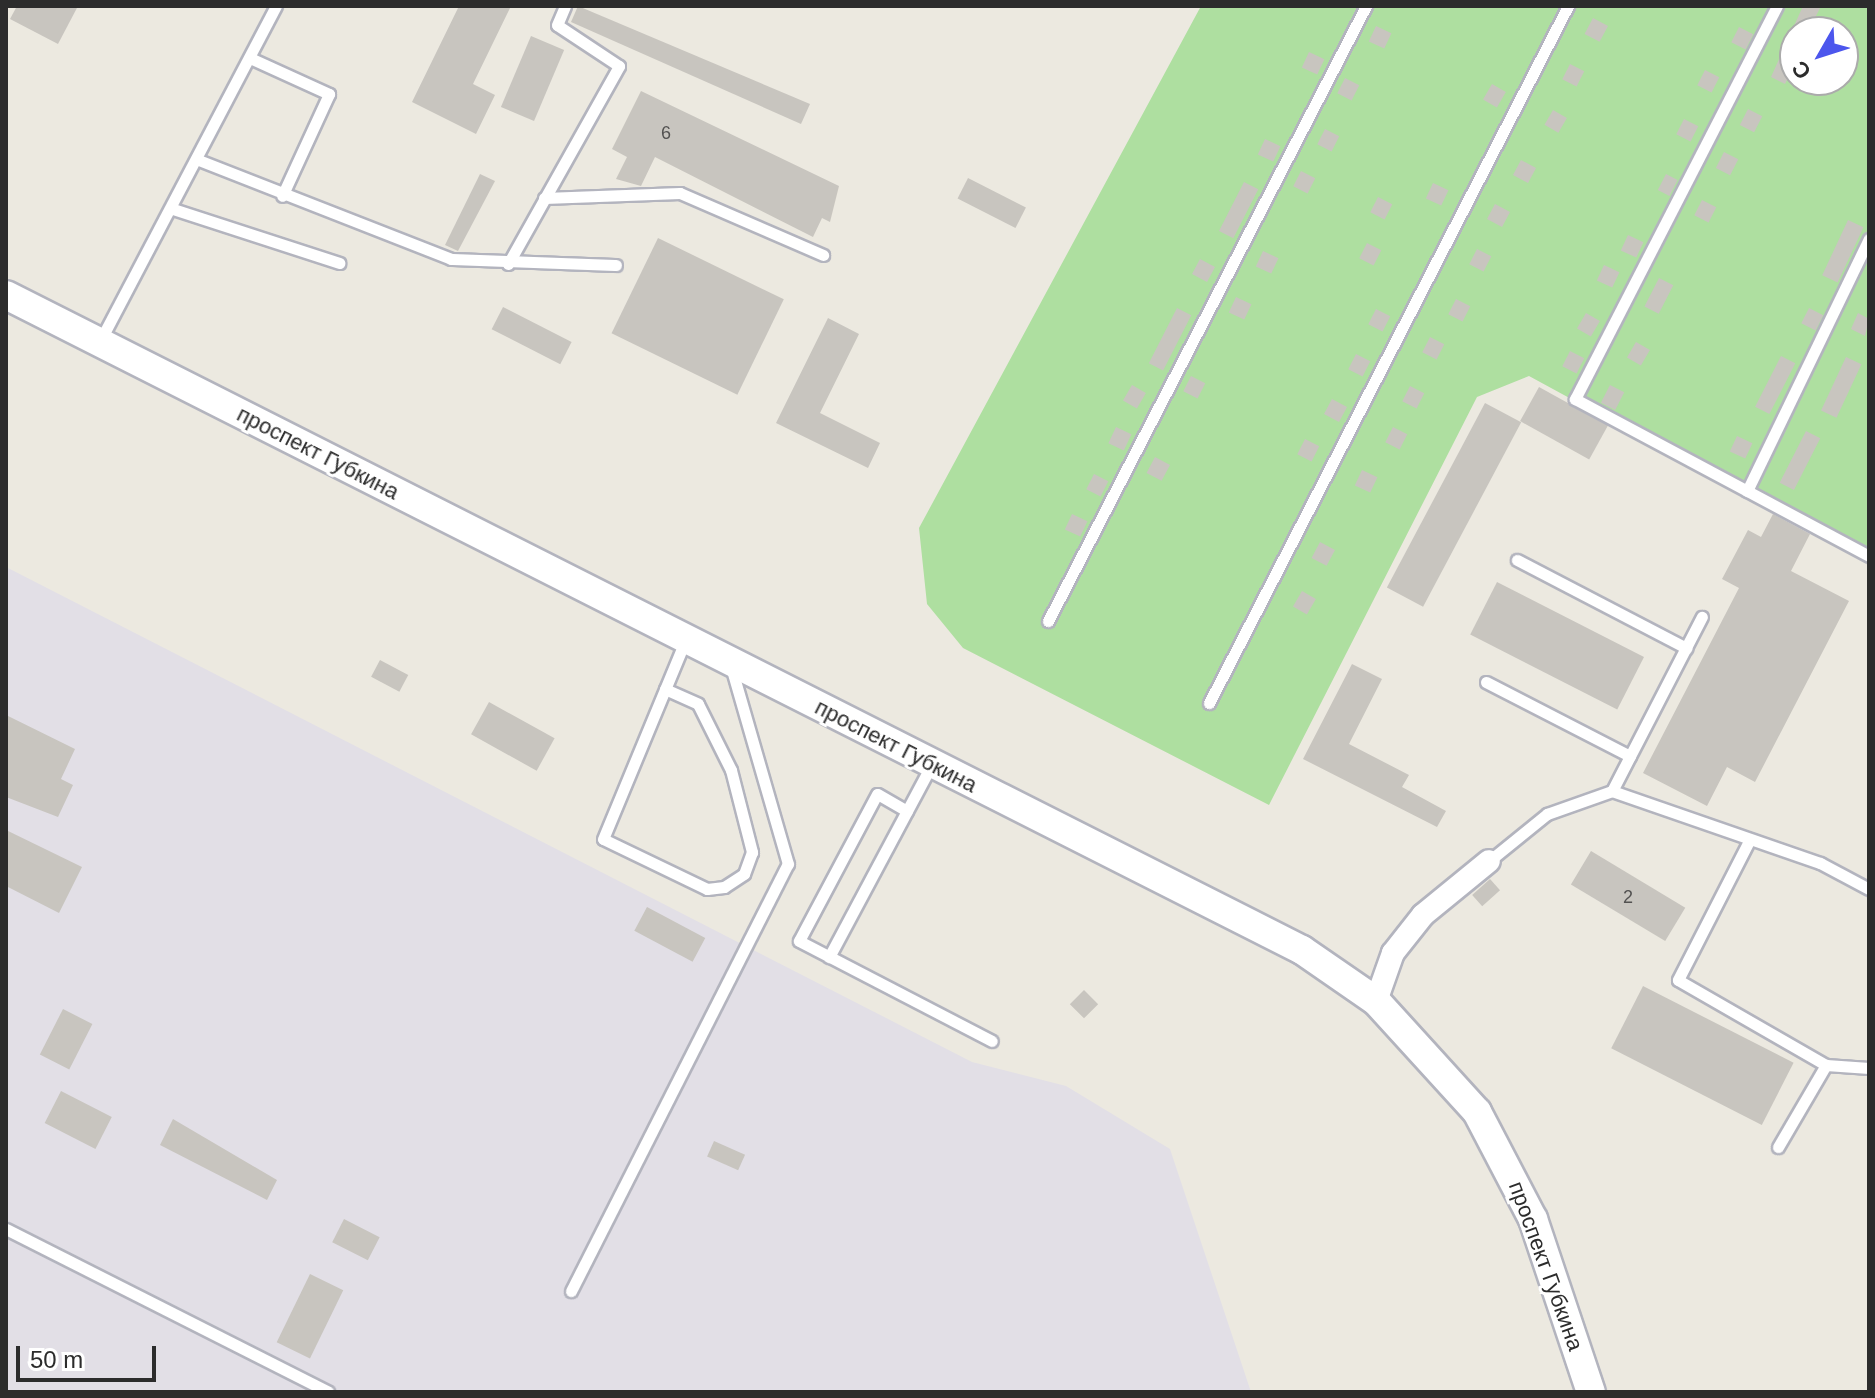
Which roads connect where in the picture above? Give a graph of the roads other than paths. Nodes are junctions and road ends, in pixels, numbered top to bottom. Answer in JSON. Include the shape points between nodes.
{"nodes":[{"id":1,"x":276,"y":6,"type":"edge"},
{"id":2,"x":565,"y":6,"type":"edge"},
{"id":3,"x":1366,"y":6,"type":"edge"},
{"id":4,"x":1568,"y":6,"type":"edge"},
{"id":5,"x":1777,"y":6,"type":"edge"},
{"id":6,"x":250,"y":58,"type":"junction"},
{"id":7,"x":196,"y":159,"type":"junction"},
{"id":8,"x":282,"y":196,"type":"junction"},
{"id":9,"x":544,"y":198,"type":"junction"},
{"id":10,"x":173,"y":209,"type":"junction"},
{"id":11,"x":1869,"y":239,"type":"edge"},
{"id":12,"x":823,"y":255,"type":"dead end"},
{"id":13,"x":339,"y":263,"type":"dead end"},
{"id":14,"x":508,"y":264,"type":"junction"},
{"id":15,"x":616,"y":265,"type":"dead end"},
{"id":16,"x":6,"y":295,"type":"edge"},
{"id":17,"x":100,"y":342,"type":"junction"},
{"id":18,"x":1747,"y":491,"type":"junction"},
{"id":19,"x":1869,"y":556,"type":"edge"},
{"id":20,"x":1517,"y":560,"type":"dead end"},
{"id":21,"x":1702,"y":617,"type":"dead end"},
{"id":22,"x":1048,"y":621,"type":"dead end"},
{"id":23,"x":685,"y":641,"type":"junction"},
{"id":24,"x":1686,"y":648,"type":"junction"},
{"id":25,"x":730,"y":662,"type":"junction"},
{"id":26,"x":1486,"y":682,"type":"dead end"},
{"id":27,"x":665,"y":689,"type":"junction"},
{"id":28,"x":1209,"y":703,"type":"dead end"},
{"id":29,"x":1630,"y":756,"type":"junction"},
{"id":30,"x":932,"y":764,"type":"junction"},
{"id":31,"x":1612,"y":791,"type":"junction"},
{"id":32,"x":907,"y":811,"type":"junction"},
{"id":33,"x":1749,"y":841,"type":"junction"},
{"id":34,"x":1489,"y":861,"type":"joint"},
{"id":35,"x":1869,"y":889,"type":"edge"},
{"id":36,"x":829,"y":957,"type":"junction"},
{"id":37,"x":1376,"y":1001,"type":"junction"},
{"id":38,"x":992,"y":1041,"type":"dead end"},
{"id":39,"x":1826,"y":1065,"type":"junction"},
{"id":40,"x":1869,"y":1068,"type":"edge"},
{"id":41,"x":1778,"y":1147,"type":"dead end"},
{"id":42,"x":6,"y":1229,"type":"edge"},
{"id":43,"x":571,"y":1291,"type":"dead end"},
{"id":44,"x":328,"y":1392,"type":"edge"},
{"id":45,"x":1591,"y":1392,"type":"edge"}],
"edges":[{"from":1,"to":6,"type":"lane"},
{"from":2,"to":9,"type":"lane","via":[[557,25],[619,66]]},
{"from":3,"to":22,"type":"lane"},
{"from":4,"to":28,"type":"lane"},
{"from":5,"to":18,"type":"lane","via":[[1575,399]]},
{"from":6,"to":7,"type":"lane"},
{"from":6,"to":8,"type":"lane","via":[[329,94]]},
{"from":7,"to":8,"type":"lane"},
{"from":7,"to":10,"type":"lane"},
{"from":8,"to":14,"type":"lane","via":[[451,259]]},
{"from":9,"to":12,"type":"lane","via":[[680,193]]},
{"from":9,"to":14,"type":"lane"},
{"from":10,"to":13,"type":"lane"},
{"from":10,"to":17,"type":"lane"},
{"from":11,"to":18,"type":"lane"},
{"from":14,"to":15,"type":"lane"},
{"from":16,"to":17,"type":"street","name":"проспект Губкина"},
{"from":17,"to":23,"type":"street","name":"проспект Губкина"},
{"from":18,"to":19,"type":"lane"},
{"from":20,"to":24,"type":"lane"},
{"from":21,"to":24,"type":"lane"},
{"from":23,"to":25,"type":"street","name":"проспект Губкина"},
{"from":23,"to":27,"type":"lane"},
{"from":24,"to":29,"type":"lane"},
{"from":25,"to":30,"type":"street","name":"проспект Губкина"},
{"from":25,"to":43,"type":"lane","via":[[788,864]]},
{"from":26,"to":29,"type":"lane"},
{"from":27,"to":27,"type":"lane","via":[[603,839],[707,889],[724,887],[744,874],[752,852],[731,770],[698,704]]},
{"from":29,"to":31,"type":"lane"},
{"from":30,"to":32,"type":"lane"},
{"from":30,"to":37,"type":"street","name":"проспект Губкина","via":[[1302,950]]},
{"from":31,"to":33,"type":"lane"},
{"from":31,"to":34,"type":"lane","via":[[1547,814]]},
{"from":32,"to":36,"type":"lane"},
{"from":32,"to":36,"type":"lane","via":[[877,794],[799,941]]},
{"from":33,"to":35,"type":"lane","via":[[1820,863]]},
{"from":33,"to":39,"type":"lane","via":[[1678,980]]},
{"from":34,"to":37,"type":"street","via":[[1423,915],[1393,953]]},
{"from":36,"to":38,"type":"lane"},
{"from":37,"to":45,"type":"street","name":"проспект Губкина","via":[[1426,1049],[1507,1161]]},
{"from":39,"to":40,"type":"lane"},
{"from":39,"to":41,"type":"lane"},
{"from":42,"to":44,"type":"lane"}]}
